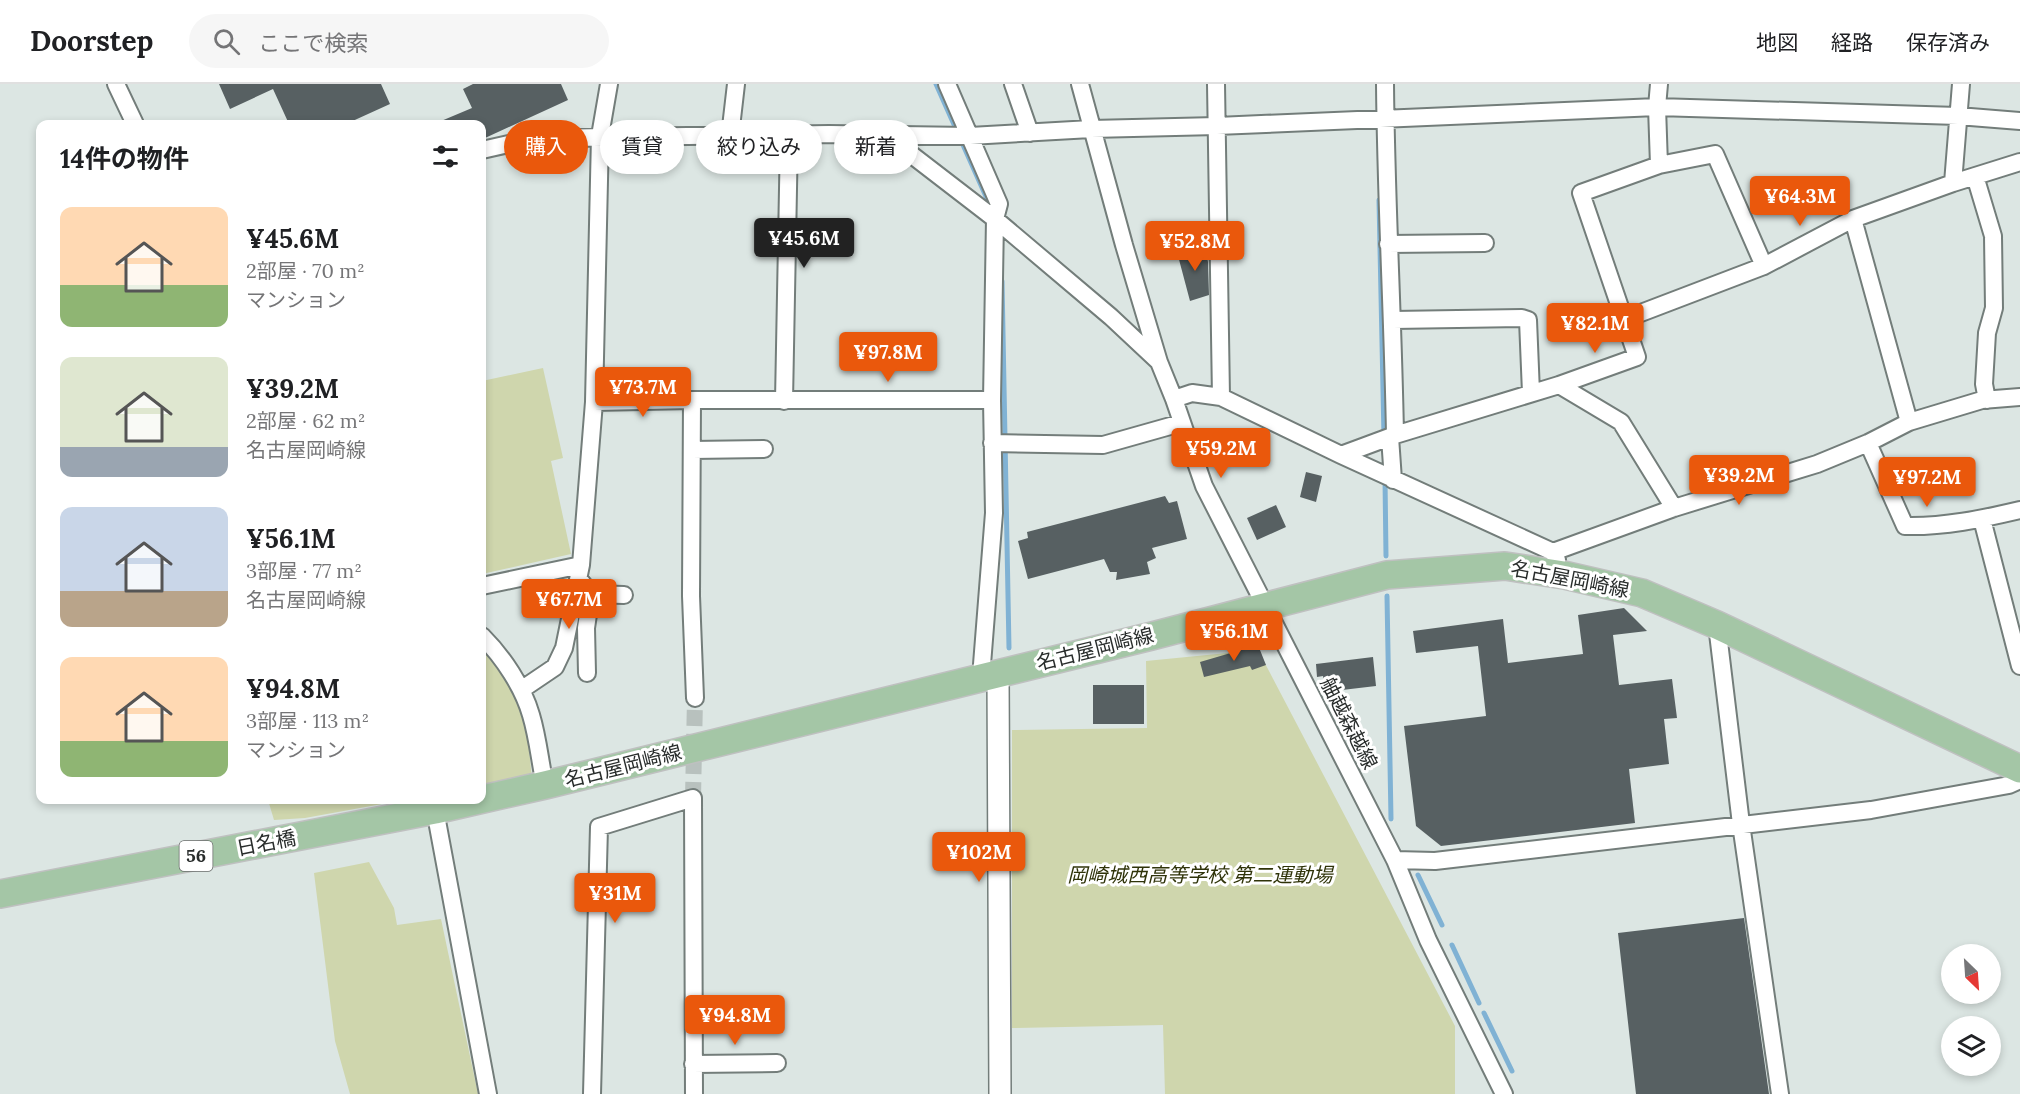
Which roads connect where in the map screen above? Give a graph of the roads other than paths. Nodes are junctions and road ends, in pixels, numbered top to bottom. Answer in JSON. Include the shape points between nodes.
{"nodes":[{"id":1,"x":116,"y":84,"type":"edge"},
{"id":2,"x":609,"y":84,"type":"edge"},
{"id":3,"x":736,"y":84,"type":"edge"},
{"id":4,"x":947,"y":84,"type":"edge"},
{"id":5,"x":1012,"y":84,"type":"edge"},
{"id":6,"x":1080,"y":84,"type":"edge"},
{"id":7,"x":1216,"y":84,"type":"edge"},
{"id":8,"x":1384,"y":84,"type":"edge"},
{"id":9,"x":1659,"y":84,"type":"edge"},
{"id":10,"x":1961,"y":84,"type":"edge"},
{"id":11,"x":1658,"y":107,"type":"junction"},
{"id":12,"x":1958,"y":116,"type":"junction"},
{"id":13,"x":1385,"y":119,"type":"junction"},
{"id":14,"x":133,"y":120,"type":"edge"},
{"id":15,"x":603,"y":120,"type":"edge"},
{"id":16,"x":732,"y":120,"type":"edge"},
{"id":17,"x":2020,"y":121,"type":"edge"},
{"id":18,"x":1217,"y":126,"type":"junction"},
{"id":19,"x":1091,"y":129,"type":"junction"},
{"id":20,"x":1030,"y":133,"type":"junction"},
{"id":21,"x":822,"y":134,"type":"edge"},
{"id":22,"x":829,"y":134,"type":"junction"},
{"id":23,"x":600,"y":136,"type":"joint"},
{"id":24,"x":970,"y":136,"type":"junction"},
{"id":25,"x":486,"y":149,"type":"edge"},
{"id":26,"x":2020,"y":162,"type":"edge"},
{"id":27,"x":1659,"y":165,"type":"junction"},
{"id":28,"x":788,"y":174,"type":"edge"},
{"id":29,"x":1975,"y":176,"type":"junction"},
{"id":30,"x":1953,"y":183,"type":"junction"},
{"id":31,"x":995,"y":219,"type":"junction"},
{"id":32,"x":1853,"y":219,"type":"junction"},
{"id":33,"x":1485,"y":243,"type":"dead end"},
{"id":34,"x":1388,"y":244,"type":"junction"},
{"id":35,"x":1764,"y":266,"type":"junction"},
{"id":36,"x":1625,"y":319,"type":"junction"},
{"id":37,"x":1393,"y":320,"type":"junction"},
{"id":38,"x":1159,"y":362,"type":"junction"},
{"id":39,"x":1559,"y":385,"type":"junction"},
{"id":40,"x":1531,"y":393,"type":"junction"},
{"id":41,"x":1221,"y":397,"type":"junction"},
{"id":42,"x":2020,"y":397,"type":"edge"},
{"id":43,"x":1174,"y":399,"type":"junction"},
{"id":44,"x":692,"y":400,"type":"junction"},
{"id":45,"x":992,"y":400,"type":"junction"},
{"id":46,"x":1987,"y":400,"type":"junction"},
{"id":47,"x":784,"y":401,"type":"junction"},
{"id":48,"x":594,"y":402,"type":"junction"},
{"id":49,"x":1909,"y":422,"type":"junction"},
{"id":50,"x":1181,"y":423,"type":"junction"},
{"id":51,"x":1388,"y":438,"type":"junction"},
{"id":52,"x":992,"y":443,"type":"junction"},
{"id":53,"x":1868,"y":443,"type":"junction"},
{"id":54,"x":764,"y":449,"type":"dead end"},
{"id":55,"x":692,"y":450,"type":"junction"},
{"id":56,"x":1341,"y":455,"type":"junction"},
{"id":57,"x":1387,"y":477,"type":"junction"},
{"id":58,"x":1674,"y":508,"type":"junction"},
{"id":59,"x":2020,"y":510,"type":"edge"},
{"id":60,"x":1982,"y":519,"type":"junction"},
{"id":61,"x":1558,"y":563,"type":"junction"},
{"id":62,"x":580,"y":572,"type":"junction"},
{"id":63,"x":486,"y":585,"type":"edge"},
{"id":64,"x":591,"y":594,"type":"junction"},
{"id":65,"x":624,"y":595,"type":"dead end"},
{"id":66,"x":1266,"y":606,"type":"junction"},
{"id":67,"x":1717,"y":625,"type":"junction"},
{"id":68,"x":486,"y":640,"type":"edge"},
{"id":69,"x":2020,"y":666,"type":"edge"},
{"id":70,"x":586,"y":673,"type":"dead end"},
{"id":71,"x":989,"y":675,"type":"junction"},
{"id":72,"x":521,"y":690,"type":"junction"},
{"id":73,"x":694,"y":698,"type":"tunnel mouth"},
{"id":74,"x":2020,"y":769,"type":"edge"},
{"id":75,"x":2020,"y":780,"type":"edge"},
{"id":76,"x":545,"y":785,"type":"junction"},
{"id":77,"x":486,"y":798,"type":"edge"},
{"id":78,"x":461,"y":804,"type":"edge"},
{"id":79,"x":435,"y":810,"type":"junction"},
{"id":80,"x":391,"y":818,"type":"joint"},
{"id":81,"x":1741,"y":824,"type":"junction"},
{"id":82,"x":1395,"y":860,"type":"junction"},
{"id":83,"x":0,"y":894,"type":"edge"},
{"id":84,"x":777,"y":1063,"type":"dead end"},
{"id":85,"x":693,"y":1064,"type":"junction"},
{"id":86,"x":488,"y":1094,"type":"edge"},
{"id":87,"x":592,"y":1094,"type":"edge"},
{"id":88,"x":694,"y":1094,"type":"edge"},
{"id":89,"x":1000,"y":1094,"type":"edge"},
{"id":90,"x":1504,"y":1094,"type":"edge"},
{"id":91,"x":1780,"y":1094,"type":"edge"}],
"edges":[{"from":1,"to":14,"type":"street"},
{"from":2,"to":15,"type":"street"},
{"from":3,"to":16,"type":"street"},
{"from":4,"to":24,"type":"street"},
{"from":5,"to":20,"type":"street"},
{"from":6,"to":19,"type":"street","name":"舳越森越線"},
{"from":7,"to":18,"type":"street"},
{"from":8,"to":13,"type":"street"},
{"from":9,"to":11,"type":"street"},
{"from":10,"to":12,"type":"street"},
{"from":11,"to":12,"type":"street"},
{"from":11,"to":13,"type":"street"},
{"from":11,"to":27,"type":"street"},
{"from":12,"to":17,"type":"street"},
{"from":12,"to":30,"type":"street"},
{"from":13,"to":18,"type":"street"},
{"from":13,"to":34,"type":"street"},
{"from":18,"to":19,"type":"street"},
{"from":18,"to":41,"type":"street"},
{"from":19,"to":20,"type":"street"},
{"from":19,"to":38,"type":"street","name":"舳越森越線"},
{"from":20,"to":24,"type":"street"},
{"from":21,"to":22,"type":"street"},
{"from":22,"to":24,"type":"street"},
{"from":22,"to":31,"type":"street","via":[[884,142],[908,152]]},
{"from":23,"to":25,"type":"street","via":[[535,138]]},
{"from":23,"to":48,"type":"street"},
{"from":24,"to":31,"type":"street","via":[[999,204]]},
{"from":26,"to":29,"type":"street"},
{"from":27,"to":35,"type":"street","via":[[1714,154]]},
{"from":27,"to":36,"type":"street","via":[[1581,194]]},
{"from":28,"to":47,"type":"street"},
{"from":29,"to":30,"type":"street"},
{"from":29,"to":46,"type":"street","via":[[1993,236],[1994,308],[1984,384]]},
{"from":30,"to":32,"type":"street"},
{"from":31,"to":38,"type":"street"},
{"from":31,"to":45,"type":"street"},
{"from":32,"to":35,"type":"street"},
{"from":32,"to":49,"type":"street"},
{"from":33,"to":34,"type":"street"},
{"from":34,"to":37,"type":"street"},
{"from":35,"to":36,"type":"street"},
{"from":36,"to":39,"type":"street","via":[[1637,357]]},
{"from":37,"to":40,"type":"street","via":[[1528,320]]},
{"from":37,"to":51,"type":"street"},
{"from":38,"to":43,"type":"street","name":"舳越森越線"},
{"from":39,"to":40,"type":"street"},
{"from":39,"to":58,"type":"street","via":[[1621,422]]},
{"from":40,"to":51,"type":"street"},
{"from":41,"to":43,"type":"street","via":[[1192,393]]},
{"from":41,"to":56,"type":"street"},
{"from":42,"to":46,"type":"street"},
{"from":43,"to":50,"type":"street","name":"舳越森越線"},
{"from":44,"to":47,"type":"street"},
{"from":44,"to":48,"type":"street"},
{"from":44,"to":55,"type":"street"},
{"from":45,"to":47,"type":"street"},
{"from":45,"to":52,"type":"street"},
{"from":46,"to":49,"type":"street"},
{"from":48,"to":62,"type":"street"},
{"from":49,"to":53,"type":"street"},
{"from":50,"to":52,"type":"street","via":[[1103,445]]},
{"from":50,"to":66,"type":"street","name":"舳越森越線","via":[[1204,486]]},
{"from":51,"to":56,"type":"street"},
{"from":51,"to":57,"type":"street"},
{"from":52,"to":71,"type":"street"},
{"from":53,"to":58,"type":"street","via":[[1817,464]]},
{"from":53,"to":60,"type":"street","via":[[1905,526]]},
{"from":54,"to":55,"type":"street"},
{"from":55,"to":73,"type":"street"},
{"from":56,"to":57,"type":"street"},
{"from":57,"to":61,"type":"street"},
{"from":58,"to":61,"type":"street"},
{"from":59,"to":60,"type":"street"},
{"from":60,"to":69,"type":"street"},
{"from":61,"to":66,"type":"main road","name":"名古屋岡崎線","number":"56","via":[[1387,575]]},
{"from":61,"to":67,"type":"main road","name":"名古屋岡崎線","number":"56"},
{"from":62,"to":63,"type":"street"},
{"from":62,"to":64,"type":"street"},
{"from":62,"to":72,"type":"street","via":[[564,648],[555,667]]},
{"from":64,"to":65,"type":"street"},
{"from":64,"to":70,"type":"street"},
{"from":66,"to":71,"type":"main road","name":"名古屋岡崎線","number":"56"},
{"from":66,"to":82,"type":"street","name":"舳越森越線"},
{"from":67,"to":74,"type":"main road","name":"名古屋岡崎線","number":"56"},
{"from":67,"to":81,"type":"street"},
{"from":68,"to":72,"type":"street"},
{"from":71,"to":76,"type":"main road","name":"名古屋岡崎線","number":"56"},
{"from":71,"to":89,"type":"street"},
{"from":72,"to":76,"type":"street","via":[[531,716]]},
{"from":75,"to":81,"type":"street","via":[[1871,810]]},
{"from":76,"to":77,"type":"main road","name":"名古屋岡崎線","number":"56"},
{"from":78,"to":79,"type":"main road","name":"名古屋岡崎線","number":"56"},
{"from":79,"to":80,"type":"main road","name":"名古屋岡崎線","number":"56"},
{"from":79,"to":86,"type":"street"},
{"from":80,"to":83,"type":"main road","name":"日名橋","number":"56"},
{"from":81,"to":82,"type":"street","via":[[1435,861]]},
{"from":81,"to":91,"type":"street"},
{"from":82,"to":90,"type":"street","name":"舳越森越線","via":[[1428,940]]},
{"from":84,"to":85,"type":"street"},
{"from":85,"to":87,"type":"street","via":[[693,798],[599,827]]},
{"from":85,"to":88,"type":"street"}]}
